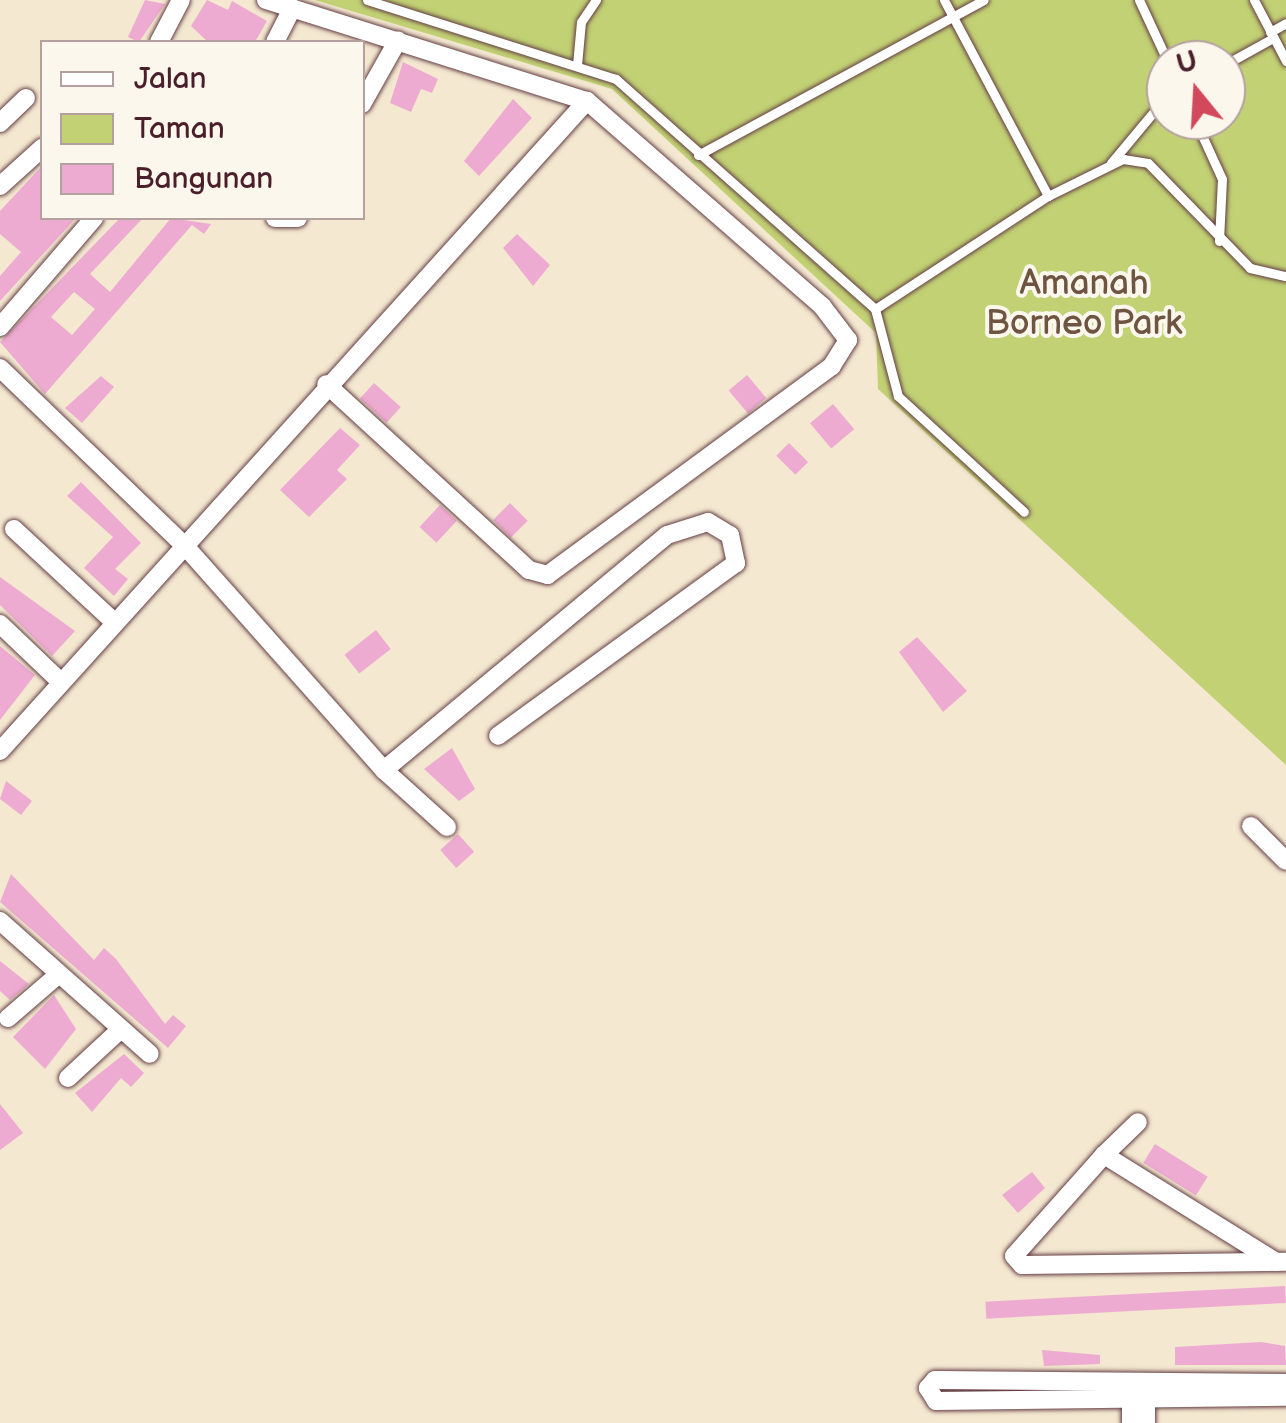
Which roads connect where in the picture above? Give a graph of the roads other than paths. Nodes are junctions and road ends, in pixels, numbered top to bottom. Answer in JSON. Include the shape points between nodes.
{"nodes":[{"id":1,"x":181,"y":0,"type":"edge"},
{"id":2,"x":266,"y":0,"type":"edge"},
{"id":3,"x":368,"y":0,"type":"edge"},
{"id":4,"x":596,"y":0,"type":"edge"},
{"id":5,"x":944,"y":0,"type":"edge"},
{"id":6,"x":984,"y":0,"type":"edge"},
{"id":7,"x":1139,"y":0,"type":"edge"},
{"id":8,"x":1254,"y":0,"type":"edge"},
{"id":9,"x":292,"y":8,"type":"junction"},
{"id":10,"x":952,"y":15,"type":"junction"},
{"id":11,"x":1286,"y":24,"type":"edge"},
{"id":12,"x":160,"y":40,"type":"edge"},
{"id":13,"x":275,"y":40,"type":"edge"},
{"id":14,"x":398,"y":40,"type":"junction"},
{"id":15,"x":1158,"y":40,"type":"edge"},
{"id":16,"x":1277,"y":40,"type":"edge"},
{"id":17,"x":1246,"y":55,"type":"edge"},
{"id":18,"x":1286,"y":61,"type":"edge"},
{"id":19,"x":577,"y":65,"type":"junction"},
{"id":20,"x":26,"y":98,"type":"dead end"},
{"id":21,"x":365,"y":99,"type":"edge"},
{"id":22,"x":587,"y":101,"type":"junction"},
{"id":23,"x":1146,"y":121,"type":"edge"},
{"id":24,"x":0,"y":123,"type":"edge"},
{"id":25,"x":1204,"y":140,"type":"edge"},
{"id":26,"x":40,"y":150,"type":"edge"},
{"id":27,"x":698,"y":155,"type":"junction"},
{"id":28,"x":1110,"y":165,"type":"junction"},
{"id":29,"x":3,"y":178,"type":"edge"},
{"id":30,"x":1048,"y":196,"type":"junction"},
{"id":31,"x":92,"y":220,"type":"edge"},
{"id":32,"x":1219,"y":241,"type":"junction"},
{"id":33,"x":1286,"y":276,"type":"edge"},
{"id":34,"x":875,"y":310,"type":"junction"},
{"id":35,"x":0,"y":327,"type":"edge"},
{"id":36,"x":0,"y":368,"type":"edge"},
{"id":37,"x":326,"y":384,"type":"junction"},
{"id":38,"x":1024,"y":512,"type":"dead end"},
{"id":39,"x":14,"y":529,"type":"dead end"},
{"id":40,"x":186,"y":546,"type":"junction"},
{"id":41,"x":115,"y":623,"type":"junction"},
{"id":42,"x":0,"y":624,"type":"edge"},
{"id":43,"x":61,"y":682,"type":"junction"},
{"id":44,"x":498,"y":736,"type":"dead end"},
{"id":45,"x":0,"y":751,"type":"edge"},
{"id":46,"x":384,"y":770,"type":"junction"},
{"id":47,"x":1251,"y":826,"type":"dead end"},
{"id":48,"x":447,"y":827,"type":"dead end"},
{"id":49,"x":1286,"y":861,"type":"edge"},
{"id":50,"x":0,"y":921,"type":"edge"},
{"id":51,"x":59,"y":974,"type":"junction"},
{"id":52,"x":8,"y":1018,"type":"dead end"},
{"id":53,"x":121,"y":1029,"type":"junction"},
{"id":54,"x":150,"y":1054,"type":"dead end"},
{"id":55,"x":68,"y":1078,"type":"dead end"},
{"id":56,"x":1138,"y":1122,"type":"dead end"},
{"id":57,"x":1104,"y":1156,"type":"junction"},
{"id":58,"x":1281,"y":1262,"type":"edge"},
{"id":59,"x":1286,"y":1383,"type":"edge"},
{"id":60,"x":1139,"y":1392,"type":"junction"},
{"id":61,"x":1286,"y":1397,"type":"edge"},
{"id":62,"x":1131,"y":1423,"type":"edge"},
{"id":63,"x":1146,"y":1423,"type":"edge"}],
"edges":[{"from":1,"to":12,"type":"street"},
{"from":2,"to":9,"type":"street"},
{"from":3,"to":19,"type":"lane"},
{"from":4,"to":19,"type":"lane","via":[[581,22]]},
{"from":5,"to":10,"type":"lane"},
{"from":6,"to":10,"type":"lane"},
{"from":7,"to":15,"type":"lane"},
{"from":8,"to":16,"type":"lane"},
{"from":9,"to":13,"type":"street"},
{"from":9,"to":14,"type":"street"},
{"from":10,"to":27,"type":"lane"},
{"from":10,"to":30,"type":"lane"},
{"from":11,"to":16,"type":"lane"},
{"from":14,"to":21,"type":"street"},
{"from":14,"to":22,"type":"street"},
{"from":16,"to":17,"type":"lane"},
{"from":16,"to":18,"type":"lane"},
{"from":19,"to":27,"type":"lane","via":[[616,79]]},
{"from":20,"to":24,"type":"street"},
{"from":22,"to":37,"type":"street"},
{"from":22,"to":37,"type":"street","via":[[839,322],[844,355],[548,574],[530,570]]},
{"from":23,"to":28,"type":"lane"},
{"from":25,"to":32,"type":"lane","via":[[1222,178]]},
{"from":26,"to":29,"type":"street"},
{"from":27,"to":34,"type":"lane"},
{"from":28,"to":30,"type":"lane"},
{"from":28,"to":32,"type":"lane","via":[[1148,163]]},
{"from":30,"to":34,"type":"lane"},
{"from":31,"to":35,"type":"street"},
{"from":32,"to":33,"type":"lane","via":[[1250,268]]},
{"from":34,"to":38,"type":"lane","via":[[907,408]]},
{"from":36,"to":40,"type":"street"},
{"from":37,"to":40,"type":"street"},
{"from":39,"to":41,"type":"street"},
{"from":40,"to":41,"type":"street"},
{"from":40,"to":46,"type":"street"},
{"from":41,"to":43,"type":"street"},
{"from":42,"to":43,"type":"street"},
{"from":43,"to":45,"type":"street"},
{"from":44,"to":46,"type":"street","via":[[736,563],[730,534],[708,522],[667,535]]},
{"from":46,"to":48,"type":"street"},
{"from":47,"to":49,"type":"street"},
{"from":50,"to":51,"type":"street"},
{"from":51,"to":52,"type":"street"},
{"from":51,"to":53,"type":"street"},
{"from":53,"to":54,"type":"street"},
{"from":53,"to":55,"type":"street"},
{"from":56,"to":57,"type":"street"},
{"from":57,"to":58,"type":"street"},
{"from":57,"to":58,"type":"street","via":[[1016,1249],[1016,1262]]},
{"from":59,"to":60,"type":"street"},
{"from":60,"to":60,"type":"street","via":[[936,1401],[928,1388],[935,1380]]},
{"from":60,"to":61,"type":"street"},
{"from":60,"to":62,"type":"street"},
{"from":60,"to":63,"type":"street"}]}
